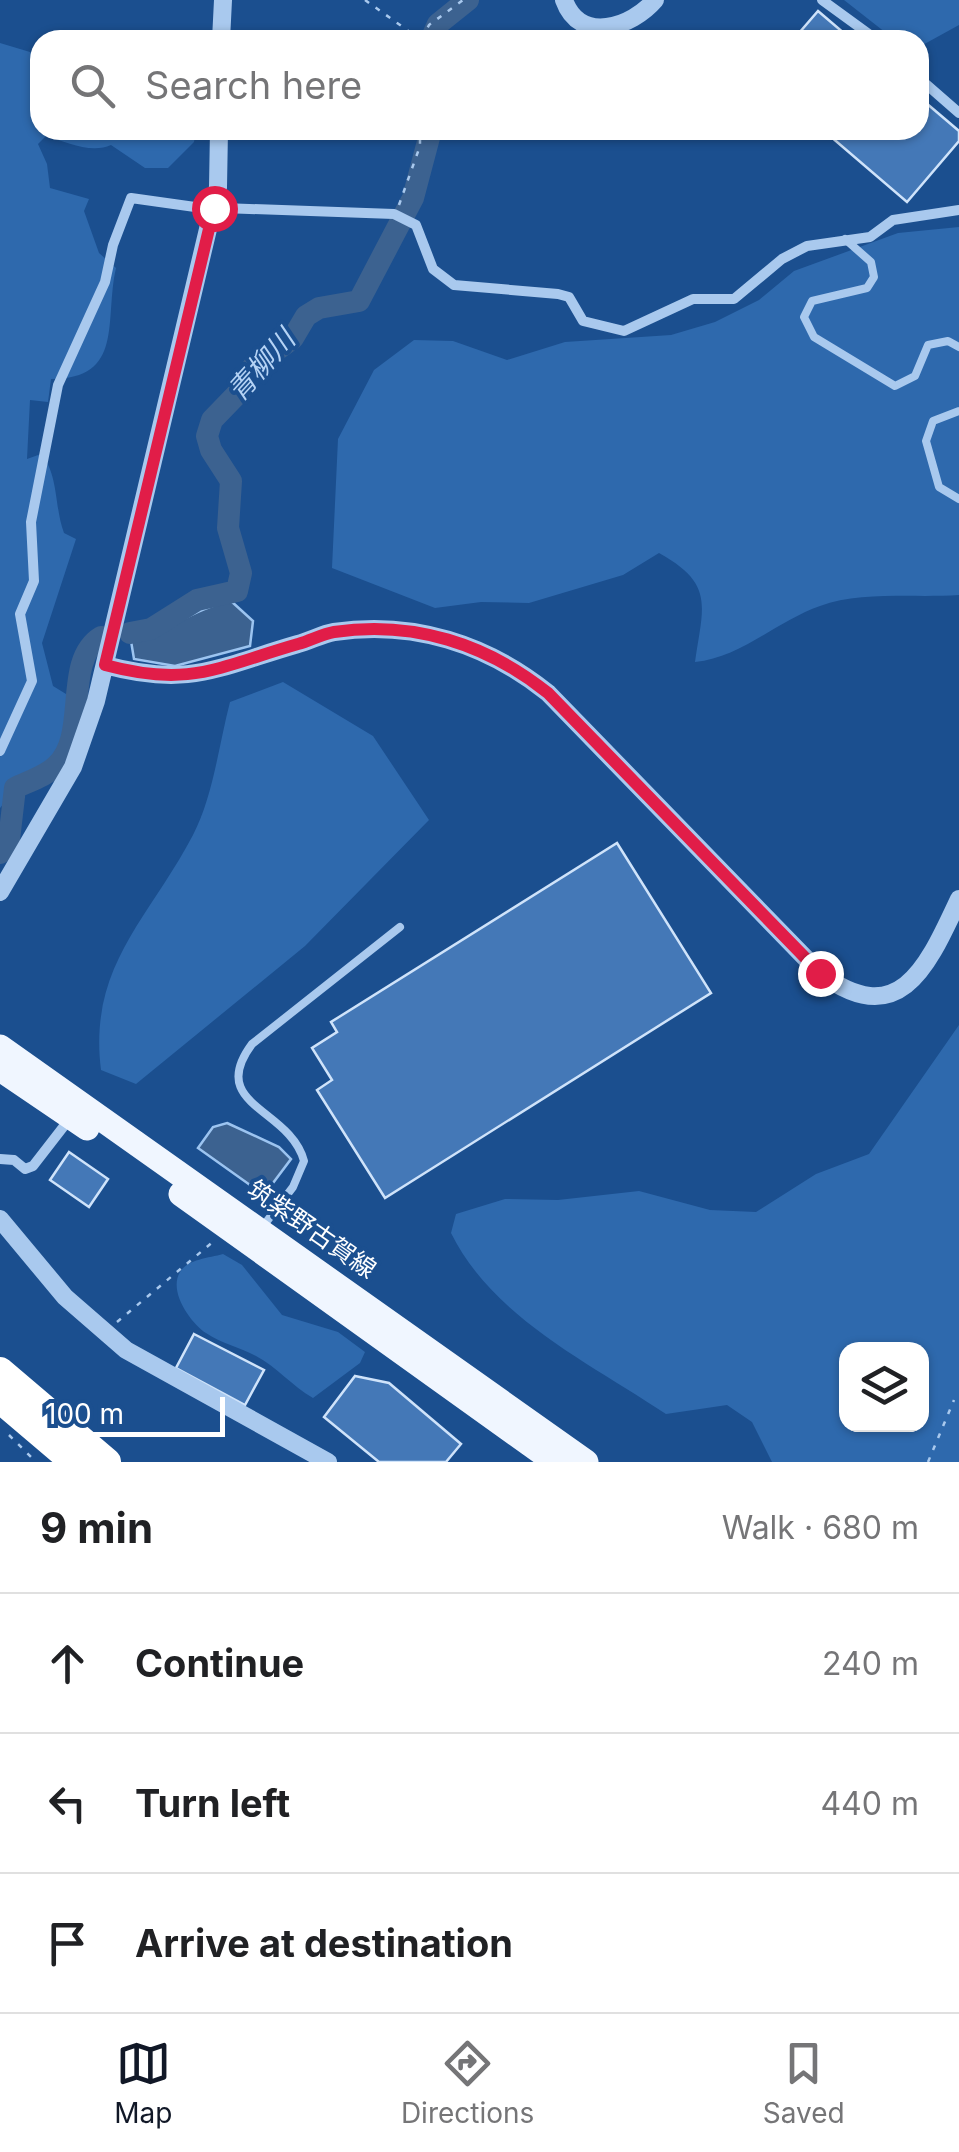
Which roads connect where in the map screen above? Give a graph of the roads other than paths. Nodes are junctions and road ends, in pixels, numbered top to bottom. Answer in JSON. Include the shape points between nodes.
{"nodes":[{"id":1,"x":222,"y":0,"type":"edge"},
{"id":2,"x":564,"y":0,"type":"edge"},
{"id":3,"x":655,"y":0,"type":"edge"},
{"id":4,"x":822,"y":0,"type":"edge"},
{"id":5,"x":221,"y":30,"type":"edge"},
{"id":6,"x":863,"y":30,"type":"edge"},
{"id":7,"x":929,"y":87,"type":"edge"},
{"id":8,"x":959,"y":113,"type":"edge"},
{"id":9,"x":218,"y":140,"type":"edge"},
{"id":10,"x":214,"y":208,"type":"junction"},
{"id":11,"x":959,"y":210,"type":"edge"},
{"id":12,"x":845,"y":239,"type":"junction"},
{"id":13,"x":959,"y":347,"type":"edge"},
{"id":14,"x":959,"y":411,"type":"edge"},
{"id":15,"x":959,"y":499,"type":"edge"},
{"id":16,"x":105,"y":665,"type":"junction"},
{"id":17,"x":0,"y":751,"type":"edge"},
{"id":18,"x":0,"y":892,"type":"edge"},
{"id":19,"x":959,"y":900,"type":"edge"},
{"id":20,"x":400,"y":927,"type":"dead end"},
{"id":21,"x":0,"y":1047,"type":"edge"},
{"id":22,"x":0,"y":1069,"type":"edge"},
{"id":23,"x":71,"y":1117,"type":"junction"},
{"id":24,"x":0,"y":1159,"type":"edge"},
{"id":25,"x":0,"y":1219,"type":"edge"},
{"id":26,"x":261,"y":1229,"type":"junction"},
{"id":27,"x":0,"y":1371,"type":"edge"},
{"id":28,"x":0,"y":1399,"type":"edge"},
{"id":29,"x":74,"y":1462,"type":"edge"},
{"id":30,"x":107,"y":1462,"type":"edge"},
{"id":31,"x":328,"y":1462,"type":"edge"},
{"id":32,"x":554,"y":1462,"type":"edge"},
{"id":33,"x":586,"y":1462,"type":"edge"}],
"edges":[{"from":1,"to":5,"type":"street"},
{"from":2,"to":3,"type":"street","via":[[584,22],[612,30],[640,18]]},
{"from":4,"to":6,"type":"street"},
{"from":7,"to":8,"type":"street"},
{"from":9,"to":10,"type":"street"},
{"from":10,"to":12,"type":"street","via":[[400,216],[423,233],[434,269],[454,286],[558,294],[569,298],[583,322],[624,331],[693,299],[734,299],[782,259]]},
{"from":10,"to":16,"type":"street"},
{"from":10,"to":17,"type":"street","via":[[131,198],[120,223],[104,282],[58,384],[31,522],[34,581],[20,614],[32,681]]},
{"from":11,"to":12,"type":"street","via":[[894,220],[870,237]]},
{"from":12,"to":13,"type":"lane","via":[[871,262],[874,277],[866,288],[812,301],[804,316],[814,336],[895,386],[915,376],[928,345],[948,340]]},
{"from":14,"to":15,"type":"lane","via":[[933,422],[926,441],[939,486]]},
{"from":16,"to":18,"type":"street","via":[[74,767]]},
{"from":16,"to":19,"type":"street","via":[[169,679],[216,671],[331,632],[372,629],[446,638],[482,651],[548,693],[844,991],[892,995],[918,978]]},
{"from":20,"to":26,"type":"lane","via":[[243,1056],[242,1090],[290,1130],[304,1161]]},
{"from":21,"to":26,"type":"main road","name":"筑紫野古賀線"},
{"from":22,"to":23,"type":"main road","name":"筑紫野古賀線"},
{"from":23,"to":24,"type":"street","via":[[33,1166],[24,1170]]},
{"from":23,"to":32,"type":"main road","name":"筑紫野古賀線"},
{"from":25,"to":31,"type":"street","via":[[104,1333],[166,1376]]},
{"from":26,"to":33,"type":"main road","name":"筑紫野古賀線"},
{"from":27,"to":30,"type":"highway"},
{"from":28,"to":29,"type":"highway"}]}
